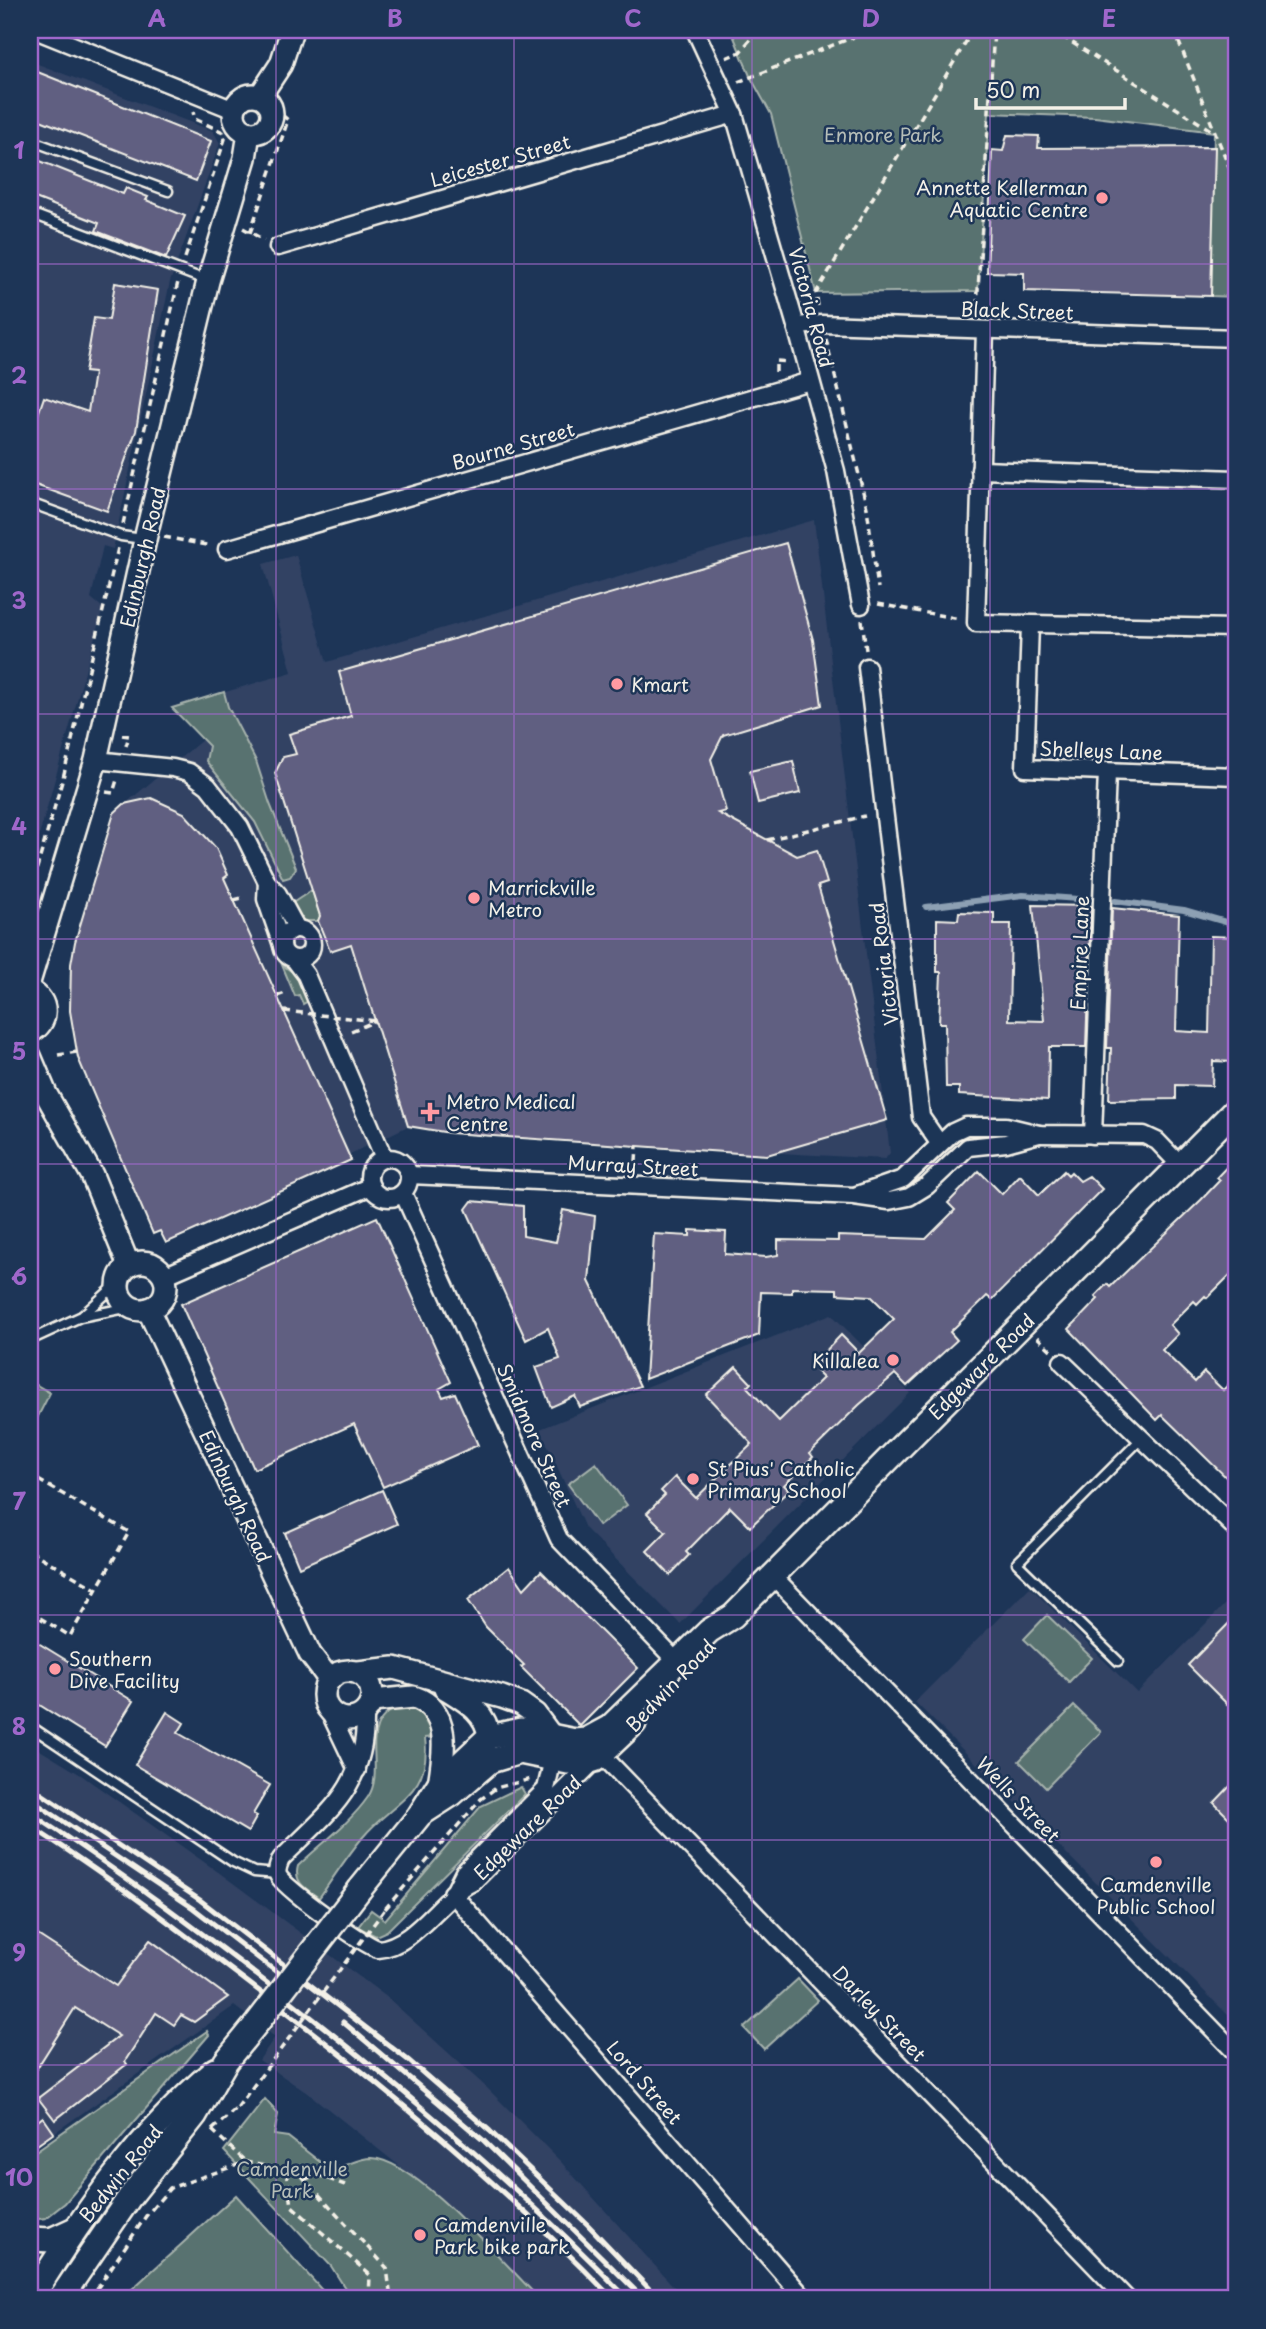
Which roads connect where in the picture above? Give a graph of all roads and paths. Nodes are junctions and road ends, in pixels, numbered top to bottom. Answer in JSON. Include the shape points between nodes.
{"nodes":[{"id":1,"x":35,"y":30,"type":"edge"},
{"id":2,"x":292,"y":30,"type":"edge"},
{"id":3,"x":695,"y":30,"type":"edge"},
{"id":4,"x":758,"y":30,"type":"edge"},
{"id":5,"x":872,"y":30,"type":"edge"},
{"id":6,"x":973,"y":30,"type":"edge"},
{"id":7,"x":994,"y":30,"type":"edge"},
{"id":8,"x":1052,"y":30,"type":"edge"},
{"id":9,"x":1174,"y":30,"type":"edge"},
{"id":10,"x":711,"y":64,"type":"junction"},
{"id":11,"x":733,"y":84,"type":"dead end"},
{"id":12,"x":265,"y":101,"type":"junction"},
{"id":13,"x":234,"y":110,"type":"junction"},
{"id":14,"x":734,"y":114,"type":"junction"},
{"id":15,"x":195,"y":119,"type":"dead end"},
{"id":16,"x":1214,"y":132,"type":"junction"},
{"id":17,"x":248,"y":133,"type":"junction"},
{"id":18,"x":30,"y":140,"type":"edge"},
{"id":19,"x":1236,"y":184,"type":"edge"},
{"id":20,"x":168,"y":191,"type":"dead end"},
{"id":21,"x":30,"y":213,"type":"edge"},
{"id":22,"x":250,"y":233,"type":"dead end"},
{"id":23,"x":981,"y":241,"type":"junction"},
{"id":24,"x":988,"y":242,"type":"dead end"},
{"id":25,"x":278,"y":247,"type":"dead end"},
{"id":26,"x":180,"y":271,"type":"junction"},
{"id":27,"x":208,"y":281,"type":"junction"},
{"id":28,"x":977,"y":306,"type":"dead end"},
{"id":29,"x":819,"y":313,"type":"dead end"},
{"id":30,"x":796,"y":326,"type":"junction"},
{"id":31,"x":985,"y":330,"type":"junction"},
{"id":32,"x":1236,"y":338,"type":"edge"},
{"id":33,"x":776,"y":361,"type":"dead end"},
{"id":34,"x":776,"y":373,"type":"dead end"},
{"id":35,"x":810,"y":381,"type":"junction"},
{"id":36,"x":980,"y":470,"type":"junction"},
{"id":37,"x":1236,"y":479,"type":"edge"},
{"id":38,"x":30,"y":503,"type":"edge"},
{"id":39,"x":146,"y":535,"type":"junction"},
{"id":40,"x":121,"y":536,"type":"junction"},
{"id":41,"x":227,"y":549,"type":"joint"},
{"id":42,"x":861,"y":605,"type":"junction"},
{"id":43,"x":976,"y":623,"type":"junction"},
{"id":44,"x":1030,"y":625,"type":"junction"},
{"id":45,"x":1236,"y":628,"type":"edge"},
{"id":46,"x":867,"y":667,"type":"joint"},
{"id":47,"x":75,"y":726,"type":"junction"},
{"id":48,"x":85,"y":728,"type":"dead end"},
{"id":49,"x":120,"y":735,"type":"dead end"},
{"id":50,"x":129,"y":736,"type":"dead end"},
{"id":51,"x":96,"y":760,"type":"junction"},
{"id":52,"x":1107,"y":772,"type":"junction"},
{"id":53,"x":1236,"y":776,"type":"edge"},
{"id":54,"x":865,"y":816,"type":"dead end"},
{"id":55,"x":767,"y":840,"type":"dead end"},
{"id":56,"x":267,"y":882,"type":"junction"},
{"id":57,"x":30,"y":892,"type":"edge"},
{"id":58,"x":242,"y":898,"type":"dead end"},
{"id":59,"x":234,"y":900,"type":"dead end"},
{"id":60,"x":297,"y":929,"type":"junction"},
{"id":61,"x":282,"y":945,"type":"junction"},
{"id":62,"x":294,"y":959,"type":"junction"},
{"id":63,"x":30,"y":979,"type":"edge"},
{"id":64,"x":30,"y":991,"type":"edge"},
{"id":65,"x":285,"y":993,"type":"dead end"},
{"id":66,"x":277,"y":996,"type":"dead end"},
{"id":67,"x":284,"y":1011,"type":"dead end"},
{"id":68,"x":351,"y":1031,"type":"dead end"},
{"id":69,"x":30,"y":1032,"type":"edge"},
{"id":70,"x":77,"y":1052,"type":"dead end"},
{"id":71,"x":58,"y":1055,"type":"dead end"},
{"id":72,"x":30,"y":1056,"type":"edge"},
{"id":73,"x":1236,"y":1109,"type":"edge"},
{"id":74,"x":1039,"y":1134,"type":"junction"},
{"id":75,"x":1093,"y":1135,"type":"junction"},
{"id":76,"x":939,"y":1143,"type":"junction"},
{"id":77,"x":637,"y":1146,"type":"dead end"},
{"id":78,"x":384,"y":1158,"type":"junction"},
{"id":79,"x":636,"y":1161,"type":"dead end"},
{"id":80,"x":1180,"y":1165,"type":"junction"},
{"id":81,"x":410,"y":1175,"type":"junction"},
{"id":82,"x":371,"y":1186,"type":"junction"},
{"id":83,"x":403,"y":1193,"type":"junction"},
{"id":84,"x":854,"y":1196,"type":"junction"},
{"id":85,"x":124,"y":1274,"type":"junction"},
{"id":86,"x":164,"y":1276,"type":"junction"},
{"id":87,"x":139,"y":1308,"type":"junction"},
{"id":88,"x":80,"y":1317,"type":"junction"},
{"id":89,"x":1023,"y":1324,"type":"junction"},
{"id":90,"x":30,"y":1340,"type":"edge"},
{"id":91,"x":1062,"y":1362,"type":"joint"},
{"id":92,"x":1143,"y":1437,"type":"junction"},
{"id":93,"x":30,"y":1482,"type":"edge"},
{"id":94,"x":1236,"y":1529,"type":"edge"},
{"id":95,"x":30,"y":1551,"type":"edge"},
{"id":96,"x":772,"y":1575,"type":"junction"},
{"id":97,"x":96,"y":1590,"type":"junction"},
{"id":98,"x":30,"y":1612,"type":"edge"},
{"id":99,"x":725,"y":1623,"type":"junction"},
{"id":100,"x":1118,"y":1661,"type":"dead end"},
{"id":101,"x":677,"y":1662,"type":"junction"},
{"id":102,"x":358,"y":1672,"type":"junction"},
{"id":103,"x":421,"y":1676,"type":"junction"},
{"id":104,"x":329,"y":1679,"type":"junction"},
{"id":105,"x":368,"y":1707,"type":"junction"},
{"id":106,"x":329,"y":1711,"type":"junction"},
{"id":107,"x":30,"y":1726,"type":"edge"},
{"id":108,"x":549,"y":1733,"type":"junction"},
{"id":109,"x":489,"y":1737,"type":"junction"},
{"id":110,"x":598,"y":1758,"type":"junction"},
{"id":111,"x":553,"y":1759,"type":"junction"},
{"id":112,"x":489,"y":1761,"type":"junction"},
{"id":113,"x":357,"y":1770,"type":"junction"},
{"id":114,"x":512,"y":1782,"type":"dead end"},
{"id":115,"x":439,"y":1784,"type":"junction"},
{"id":116,"x":419,"y":1816,"type":"junction"},
{"id":117,"x":529,"y":1816,"type":"junction"},
{"id":118,"x":278,"y":1874,"type":"junction"},
{"id":119,"x":454,"y":1892,"type":"junction"},
{"id":120,"x":1236,"y":2053,"type":"edge"},
{"id":121,"x":226,"y":2061,"type":"junction"},
{"id":122,"x":212,"y":2130,"type":"junction"},
{"id":123,"x":204,"y":2137,"type":"dead end"},
{"id":124,"x":246,"y":2162,"type":"junction"},
{"id":125,"x":287,"y":2171,"type":"junction"},
{"id":126,"x":305,"y":2179,"type":"junction"},
{"id":127,"x":345,"y":2185,"type":"dead end"},
{"id":128,"x":75,"y":2229,"type":"junction"},
{"id":129,"x":30,"y":2239,"type":"edge"},
{"id":130,"x":32,"y":2299,"type":"edge"},
{"id":131,"x":60,"y":2299,"type":"edge"},
{"id":132,"x":90,"y":2299,"type":"edge"},
{"id":133,"x":369,"y":2299,"type":"edge"},
{"id":134,"x":391,"y":2299,"type":"edge"},
{"id":135,"x":805,"y":2299,"type":"edge"},
{"id":136,"x":1127,"y":2299,"type":"edge"}],
"edges":[{"from":1,"to":13,"type":"street"},
{"from":2,"to":12,"type":"street"},
{"from":3,"to":10,"type":"street","name":"Victoria Road"},
{"from":4,"to":10,"type":"path","via":[[740,51]]},
{"from":5,"to":11,"type":"path"},
{"from":6,"to":29,"type":"path","via":[[816,293]]},
{"from":7,"to":23,"type":"path"},
{"from":8,"to":16,"type":"path"},
{"from":9,"to":16,"type":"path"},
{"from":10,"to":14,"type":"street","name":"Victoria Road"},
{"from":12,"to":13,"type":"street","via":[[244,97]]},
{"from":12,"to":17,"type":"street","via":[[270,124],[261,132]]},
{"from":12,"to":22,"type":"path","via":[[288,120]]},
{"from":13,"to":17,"type":"street","via":[[235,122]]},
{"from":14,"to":25,"type":"street","name":"Leicester Street"},
{"from":14,"to":30,"type":"street","name":"Victoria Road"},
{"from":15,"to":26,"type":"path","via":[[222,132],[225,139]]},
{"from":16,"to":19,"type":"path"},
{"from":17,"to":27,"type":"street","name":"Edinburgh Road","via":[[245,158]]},
{"from":18,"to":20,"type":"lane"},
{"from":21,"to":26,"type":"lane"},
{"from":23,"to":24,"type":"path"},
{"from":23,"to":28,"type":"path"},
{"from":26,"to":27,"type":"lane"},
{"from":26,"to":40,"type":"path"},
{"from":27,"to":39,"type":"street","name":"Edinburgh Road"},
{"from":30,"to":31,"type":"street","name":"Black Street"},
{"from":30,"to":35,"type":"street","name":"Victoria Road"},
{"from":31,"to":32,"type":"street","name":"Black Street"},
{"from":31,"to":36,"type":"street"},
{"from":33,"to":34,"type":"path","via":[[788,362]]},
{"from":35,"to":41,"type":"street","name":"Bourne Street"},
{"from":35,"to":42,"type":"street","name":"Victoria Road","via":[[836,471]]},
{"from":36,"to":37,"type":"street"},
{"from":36,"to":43,"type":"street"},
{"from":38,"to":40,"type":"lane"},
{"from":39,"to":40,"type":"lane"},
{"from":39,"to":41,"type":"path"},
{"from":39,"to":51,"type":"street","name":"Edinburgh Road"},
{"from":40,"to":47,"type":"path"},
{"from":42,"to":43,"type":"path","via":[[880,604]]},
{"from":42,"to":46,"type":"path"},
{"from":43,"to":44,"type":"street"},
{"from":44,"to":45,"type":"street"},
{"from":44,"to":52,"type":"street","name":"Shelleys Lane","via":[[1025,768]]},
{"from":46,"to":76,"type":"street","name":"Victoria Road","via":[[921,1117]]},
{"from":47,"to":48,"type":"path"},
{"from":47,"to":57,"type":"path"},
{"from":49,"to":50,"type":"path"},
{"from":51,"to":56,"type":"street","via":[[189,772],[208,786],[240,827]]},
{"from":51,"to":63,"type":"street","name":"Edinburgh Road"},
{"from":52,"to":53,"type":"street","name":"Shelleys Lane"},
{"from":52,"to":75,"type":"street","name":"Empire Lane"},
{"from":54,"to":55,"type":"path"},
{"from":56,"to":60,"type":"street"},
{"from":56,"to":61,"type":"street","via":[[266,899]]},
{"from":58,"to":59,"type":"path"},
{"from":60,"to":61,"type":"street","via":[[284,935]]},
{"from":60,"to":62,"type":"street","via":[[310,936],[312,946],[304,958]]},
{"from":61,"to":62,"type":"street","via":[[285,954]]},
{"from":62,"to":78,"type":"street","via":[[306,975]]},
{"from":64,"to":69,"type":"street","via":[[40,997],[45,1011],[41,1024]]},
{"from":65,"to":66,"type":"path"},
{"from":67,"to":68,"type":"path","bridge":true,"via":[[376,1021]]},
{"from":70,"to":71,"type":"path"},
{"from":72,"to":85,"type":"street","via":[[92,1175]]},
{"from":73,"to":80,"type":"main road","name":"Edgeware Road"},
{"from":74,"to":75,"type":"street"},
{"from":74,"to":76,"type":"street","via":[[1006,1126],[967,1126]]},
{"from":74,"to":84,"type":"street","name":"Murray Street","via":[[1006,1143],[974,1144],[909,1197],[890,1201]]},
{"from":75,"to":80,"type":"street","via":[[1150,1137]]},
{"from":76,"to":84,"type":"street","name":"Murray Street","via":[[903,1179]]},
{"from":77,"to":79,"type":"path"},
{"from":78,"to":81,"type":"street","via":[[398,1159]]},
{"from":78,"to":82,"type":"street","via":[[370,1172]]},
{"from":80,"to":89,"type":"main road","name":"Edgeware Road"},
{"from":81,"to":83,"type":"street"},
{"from":81,"to":84,"type":"street","name":"Murray Street"},
{"from":82,"to":83,"type":"street","via":[[385,1198]]},
{"from":82,"to":86,"type":"street"},
{"from":83,"to":101,"type":"street","name":"Smidmore Street","via":[[559,1539]]},
{"from":85,"to":86,"type":"street","via":[[145,1262]]},
{"from":85,"to":87,"type":"street","via":[[121,1297]]},
{"from":85,"to":88,"type":"lane"},
{"from":86,"to":87,"type":"street","via":[[164,1296]]},
{"from":87,"to":88,"type":"lane"},
{"from":87,"to":104,"type":"street","name":"Edinburgh Road","via":[[310,1654]]},
{"from":88,"to":90,"type":"lane"},
{"from":89,"to":91,"type":"path"},
{"from":89,"to":96,"type":"main road","name":"Edgeware Road"},
{"from":91,"to":92,"type":"street"},
{"from":92,"to":94,"type":"street"},
{"from":92,"to":100,"type":"lane","via":[[1017,1563]]},
{"from":93,"to":97,"type":"path","via":[[33,1477],[129,1532]]},
{"from":95,"to":97,"type":"path"},
{"from":96,"to":99,"type":"main road","name":"Edgeware Road"},
{"from":96,"to":120,"type":"street","name":"Wells Street"},
{"from":97,"to":98,"type":"path","via":[[70,1636]]},
{"from":99,"to":101,"type":"main road","name":"Bedwin Road","via":[[709,1631]]},
{"from":99,"to":110,"type":"main road","name":"Bedwin Road","via":[[717,1639]]},
{"from":101,"to":108,"type":"main road","name":"Bedwin Road","via":[[610,1727],[586,1740]]},
{"from":102,"to":103,"type":"street","via":[[394,1668]]},
{"from":102,"to":104,"type":"street","via":[[344,1670]]},
{"from":102,"to":105,"type":"street","via":[[370,1684]]},
{"from":103,"to":108,"type":"street","via":[[521,1704]]},
{"from":103,"to":109,"type":"street","via":[[478,1712]]},
{"from":104,"to":106,"type":"street","via":[[323,1697]]},
{"from":105,"to":106,"type":"street","via":[[351,1719]]},
{"from":105,"to":113,"type":"street"},
{"from":105,"to":115,"type":"street","via":[[414,1697],[432,1709],[444,1738]]},
{"from":106,"to":113,"type":"street"},
{"from":107,"to":118,"type":"lane","via":[[233,1862],[254,1872]]},
{"from":108,"to":109,"type":"main road","name":"Bedwin Road","via":[[521,1730]]},
{"from":109,"to":112,"type":"street"},
{"from":109,"to":115,"type":"main road","name":"Bedwin Road"},
{"from":110,"to":111,"type":"main road","name":"Bedwin Road"},
{"from":110,"to":117,"type":"street","name":"Edgeware Road"},
{"from":110,"to":136,"type":"street","name":"Darley Street"},
{"from":111,"to":112,"type":"main road","name":"Bedwin Road","via":[[520,1752]]},
{"from":111,"to":117,"type":"street","name":"Edgeware Road","via":[[546,1789]]},
{"from":112,"to":116,"type":"main road","name":"Bedwin Road"},
{"from":113,"to":118,"type":"street","via":[[341,1799],[281,1859]]},
{"from":114,"to":122,"type":"path","bridge":true,"via":[[481,1799],[385,1909],[237,2108]]},
{"from":115,"to":116,"type":"main road","name":"Bedwin Road"},
{"from":116,"to":121,"type":"main road","name":"Bedwin Road","bridge":true},
{"from":117,"to":119,"type":"street","name":"Edgeware Road","via":[[485,1860],[473,1882]]},
{"from":118,"to":119,"type":"street","name":"Edgeware Road","via":[[312,1905],[373,1948],[408,1937]]},
{"from":119,"to":135,"type":"street","name":"Lord Street"},
{"from":121,"to":128,"type":"main road","name":"Bedwin Road","via":[[180,2099]]},
{"from":121,"to":131,"type":"main road","name":"Bedwin Road","via":[[195,2115],[129,2198]]},
{"from":122,"to":123,"type":"path"},
{"from":122,"to":124,"type":"path"},
{"from":124,"to":125,"type":"path"},
{"from":124,"to":132,"type":"path","via":[[170,2188]]},
{"from":125,"to":126,"type":"path"},
{"from":125,"to":133,"type":"path","via":[[292,2206],[370,2274]]},
{"from":126,"to":127,"type":"path","via":[[318,2175]]},
{"from":126,"to":134,"type":"path","via":[[387,2268]]},
{"from":128,"to":129,"type":"main road","via":[[51,2240]]},
{"from":128,"to":130,"type":"main road","name":"Bedwin Road"}]}
